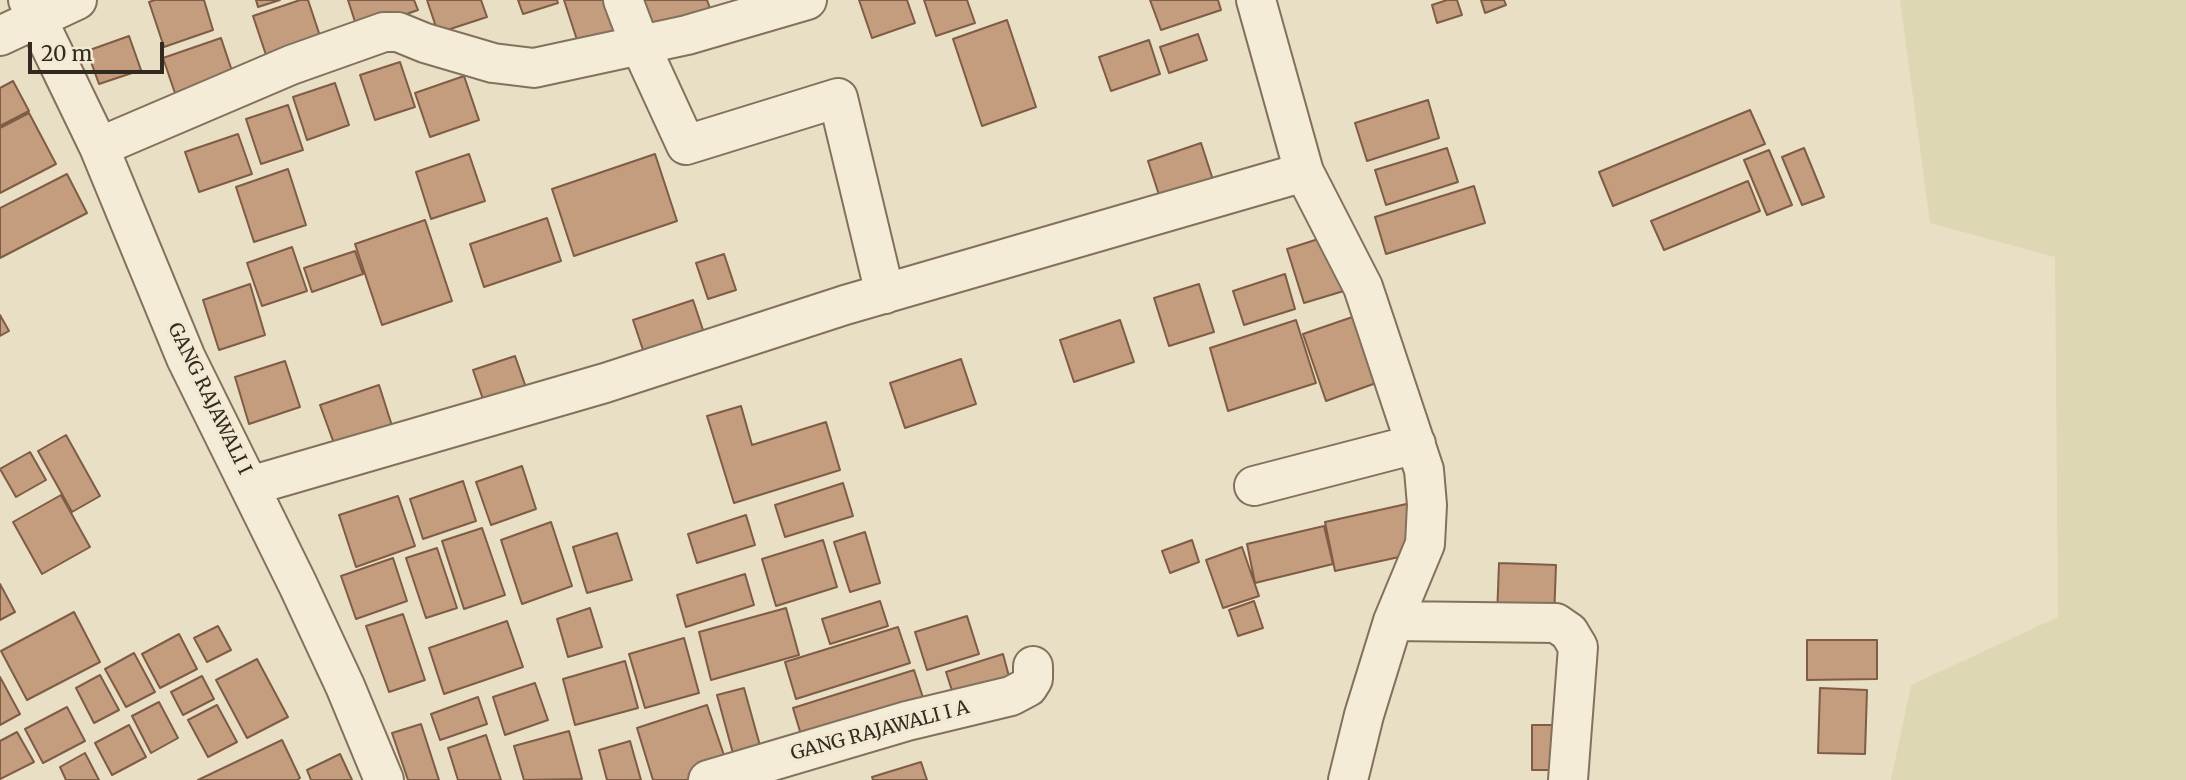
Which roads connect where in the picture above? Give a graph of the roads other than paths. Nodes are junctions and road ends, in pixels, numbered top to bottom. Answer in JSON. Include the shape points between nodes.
{"nodes":[{"id":1,"x":77,"y":0,"type":"edge"},
{"id":2,"x":623,"y":0,"type":"edge"},
{"id":3,"x":807,"y":0,"type":"edge"},
{"id":4,"x":1256,"y":0,"type":"edge"},
{"id":5,"x":33,"y":9,"type":"edge"},
{"id":6,"x":0,"y":36,"type":"edge"},
{"id":7,"x":640,"y":45,"type":"junction"},
{"id":8,"x":99,"y":147,"type":"junction"},
{"id":9,"x":1304,"y":172,"type":"junction"},
{"id":10,"x":885,"y":294,"type":"junction"},
{"id":11,"x":1416,"y":444,"type":"junction"},
{"id":12,"x":250,"y":486,"type":"junction"},
{"id":13,"x":1254,"y":486,"type":"dead end"},
{"id":14,"x":1393,"y":621,"type":"junction"},
{"id":15,"x":1033,"y":666,"type":"dead end"},
{"id":16,"x":384,"y":780,"type":"edge"},
{"id":17,"x":708,"y":780,"type":"edge"},
{"id":18,"x":1348,"y":780,"type":"edge"},
{"id":19,"x":1568,"y":780,"type":"edge"}],
"edges":[{"from":1,"to":5,"type":"street"},
{"from":2,"to":7,"type":"street"},
{"from":3,"to":7,"type":"street"},
{"from":4,"to":9,"type":"street"},
{"from":5,"to":6,"type":"street"},
{"from":5,"to":8,"type":"street","name":"GANG RAJAWALI I"},
{"from":7,"to":8,"type":"street","via":[[534,68],[493,63],[398,32],[384,32],[291,65]]},
{"from":7,"to":10,"type":"street","via":[[686,145],[838,98]]},
{"from":8,"to":12,"type":"street","name":"GANG RAJAWALI I","via":[[186,358]]},
{"from":9,"to":10,"type":"street"},
{"from":9,"to":11,"type":"street","via":[[1363,287]]},
{"from":10,"to":12,"type":"street","via":[[605,383]]},
{"from":11,"to":13,"type":"street"},
{"from":11,"to":14,"type":"street","via":[[1424,470],[1425,544]]},
{"from":12,"to":16,"type":"street","name":"GANG RAJAWALI I"},
{"from":14,"to":18,"type":"street"},
{"from":14,"to":19,"type":"street","via":[[1556,623],[1569,632],[1578,647]]},
{"from":15,"to":17,"type":"street","name":"GANG RAJAWALI I A","via":[[1028,687],[1011,696],[907,721]]}]}
